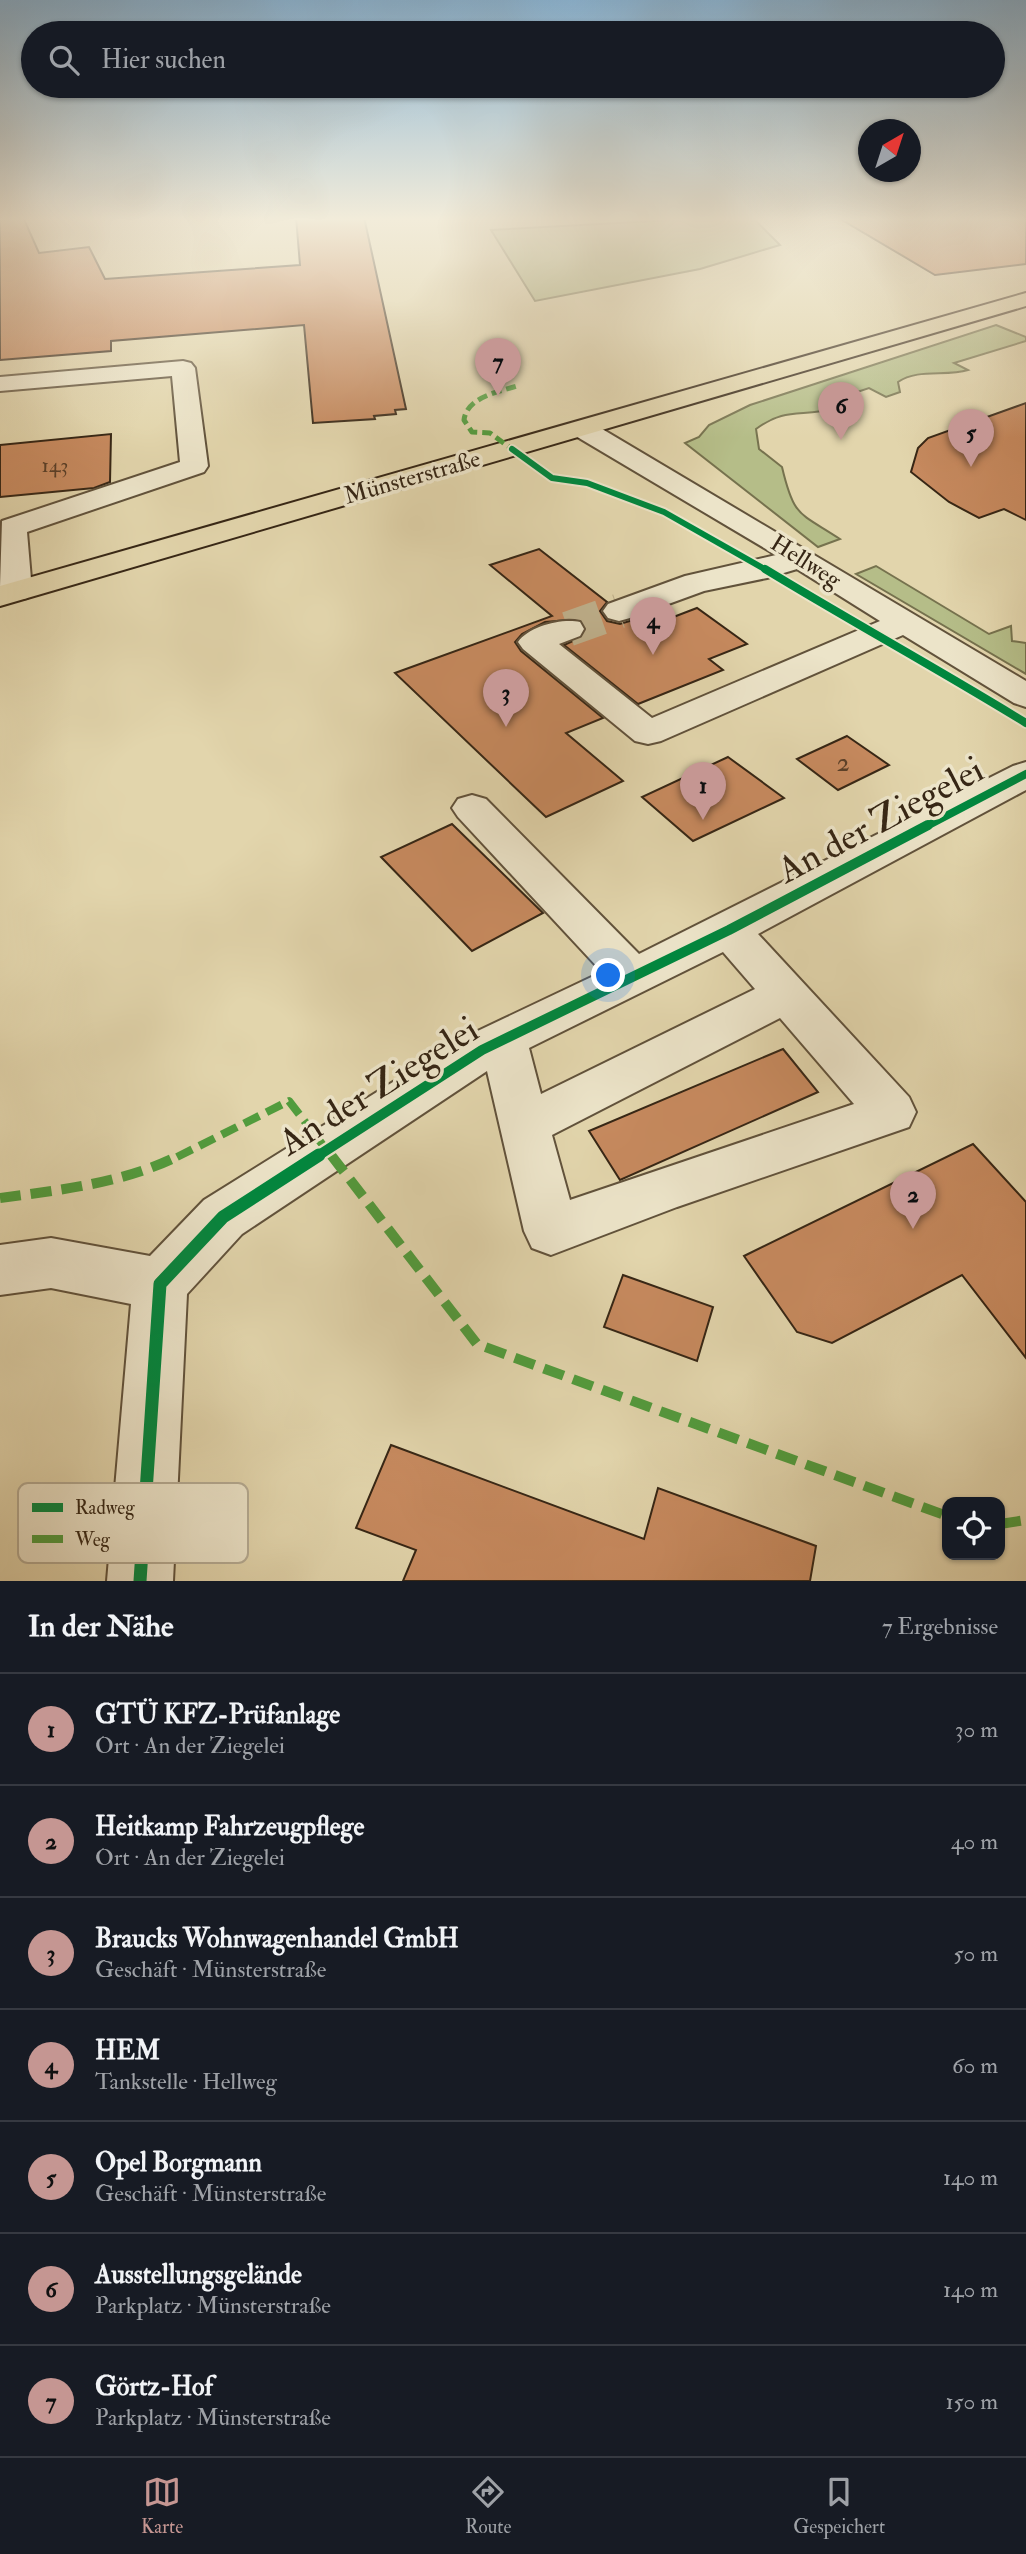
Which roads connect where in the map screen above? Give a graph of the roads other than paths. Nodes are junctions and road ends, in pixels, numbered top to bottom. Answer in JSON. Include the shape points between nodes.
{"nodes":[{"id":1,"x":1026,"y":299,"type":"edge"},
{"id":2,"x":0,"y":384,"type":"edge"},
{"id":3,"x":583,"y":429,"type":"junction"},
{"id":4,"x":800,"y":557,"type":"junction"},
{"id":5,"x":8,"y":593,"type":"edge"},
{"id":6,"x":619,"y":611,"type":"tunnel mouth"},
{"id":7,"x":905,"y":622,"type":"junction"},
{"id":8,"x":568,"y":629,"type":"tunnel mouth"},
{"id":9,"x":1026,"y":696,"type":"edge"},
{"id":10,"x":1026,"y":774,"type":"edge"},
{"id":11,"x":472,"y":808,"type":"dead end"},
{"id":12,"x":729,"y":930,"type":"junction"},
{"id":13,"x":633,"y":976,"type":"junction"},
{"id":14,"x":786,"y":995,"type":"junction"},
{"id":15,"x":503,"y":1039,"type":"junction"},
{"id":16,"x":525,"y":1125,"type":"junction"},
{"id":17,"x":0,"y":1270,"type":"edge"},
{"id":18,"x":160,"y":1284,"type":"junction"},
{"id":19,"x":147,"y":1483,"type":"edge"},
{"id":20,"x":141,"y":1563,"type":"edge"},
{"id":21,"x":140,"y":1581,"type":"edge"}],
"edges":[{"from":1,"to":3,"type":"main road","name":"Münsterstraße"},
{"from":2,"to":5,"type":"street","via":[[183,368],[194,466],[12,527]]},
{"from":3,"to":4,"type":"street","name":"Hellweg"},
{"from":3,"to":5,"type":"main road","name":"Münsterstraße"},
{"from":4,"to":6,"type":"street","via":[[696,583]]},
{"from":4,"to":7,"type":"street","name":"Hellweg"},
{"from":7,"to":8,"type":"street","via":[[648,733],[536,642]]},
{"from":7,"to":9,"type":"street","name":"Hellweg"},
{"from":10,"to":12,"type":"street","name":"An der Ziegelei"},
{"from":11,"to":13,"type":"street"},
{"from":12,"to":13,"type":"street","name":"An der Ziegelei"},
{"from":12,"to":14,"type":"street"},
{"from":13,"to":15,"type":"street","name":"An der Ziegelei"},
{"from":14,"to":16,"type":"street"},
{"from":14,"to":16,"type":"street","via":[[891,1112],[551,1231]]},
{"from":15,"to":16,"type":"street"},
{"from":15,"to":18,"type":"street","name":"An der Ziegelei","via":[[223,1217]]},
{"from":17,"to":18,"type":"street","via":[[51,1263]]},
{"from":18,"to":19,"type":"street"},
{"from":20,"to":21,"type":"street"}]}
